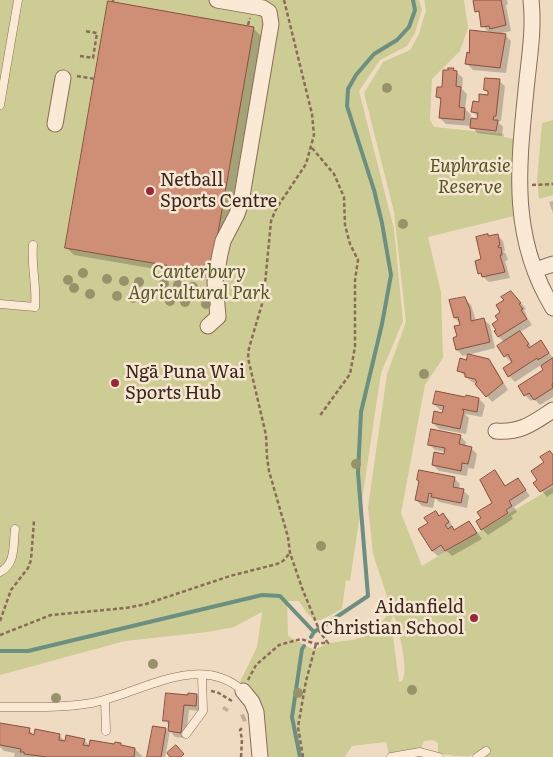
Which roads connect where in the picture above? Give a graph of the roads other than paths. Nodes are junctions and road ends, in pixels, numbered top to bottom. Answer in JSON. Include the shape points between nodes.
{"nodes":[{"id":1,"x":18,"y":0,"type":"edge"},
{"id":2,"x":217,"y":0,"type":"edge"},
{"id":3,"x":531,"y":0,"type":"edge"},
{"id":4,"x":70,"y":77,"type":"road end"},
{"id":5,"x":0,"y":105,"type":"edge"},
{"id":6,"x":55,"y":124,"type":"dead end"},
{"id":7,"x":33,"y":245,"type":"dead end"},
{"id":8,"x":553,"y":264,"type":"edge"},
{"id":9,"x":535,"y":270,"type":"junction"},
{"id":10,"x":0,"y":304,"type":"edge"},
{"id":11,"x":553,"y":308,"type":"edge"},
{"id":12,"x":208,"y":326,"type":"dead end"},
{"id":13,"x":553,"y":410,"type":"edge"},
{"id":14,"x":496,"y":431,"type":"dead end"},
{"id":15,"x":15,"y":529,"type":"dead end"},
{"id":16,"x":0,"y":572,"type":"edge"},
{"id":17,"x":202,"y":675,"type":"junction"},
{"id":18,"x":243,"y":690,"type":"joint"},
{"id":19,"x":105,"y":700,"type":"junction"},
{"id":20,"x":0,"y":707,"type":"edge"},
{"id":21,"x":106,"y":731,"type":"dead end"},
{"id":22,"x":186,"y":734,"type":"dead end"},
{"id":23,"x":486,"y":751,"type":"dead end"},
{"id":24,"x":260,"y":757,"type":"edge"},
{"id":25,"x":390,"y":757,"type":"edge"},
{"id":26,"x":439,"y":757,"type":"edge"},
{"id":27,"x":477,"y":757,"type":"edge"}],
"edges":[{"from":1,"to":5,"type":"lane"},
{"from":2,"to":12,"type":"street","via":[[263,8],[268,12],[271,24],[241,202],[220,254],[215,282],[219,313],[217,320]]},
{"from":3,"to":9,"type":"street","via":[[532,35],[518,186],[522,219]]},
{"from":4,"to":6,"type":"street"},
{"from":7,"to":10,"type":"lane","via":[[35,307]]},
{"from":8,"to":9,"type":"street"},
{"from":9,"to":11,"type":"street"},
{"from":13,"to":14,"type":"street","via":[[524,428]]},
{"from":15,"to":16,"type":"lane","via":[[12,559],[9,566]]},
{"from":17,"to":18,"type":"lane","via":[[223,678]]},
{"from":17,"to":19,"type":"lane","via":[[163,680]]},
{"from":17,"to":22,"type":"lane","via":[[202,711]]},
{"from":18,"to":24,"type":"street","via":[[256,712]]},
{"from":19,"to":20,"type":"lane","via":[[67,706]]},
{"from":19,"to":21,"type":"lane"},
{"from":23,"to":27,"type":"lane"},
{"from":25,"to":26,"type":"lane","via":[[420,752]]}]}
